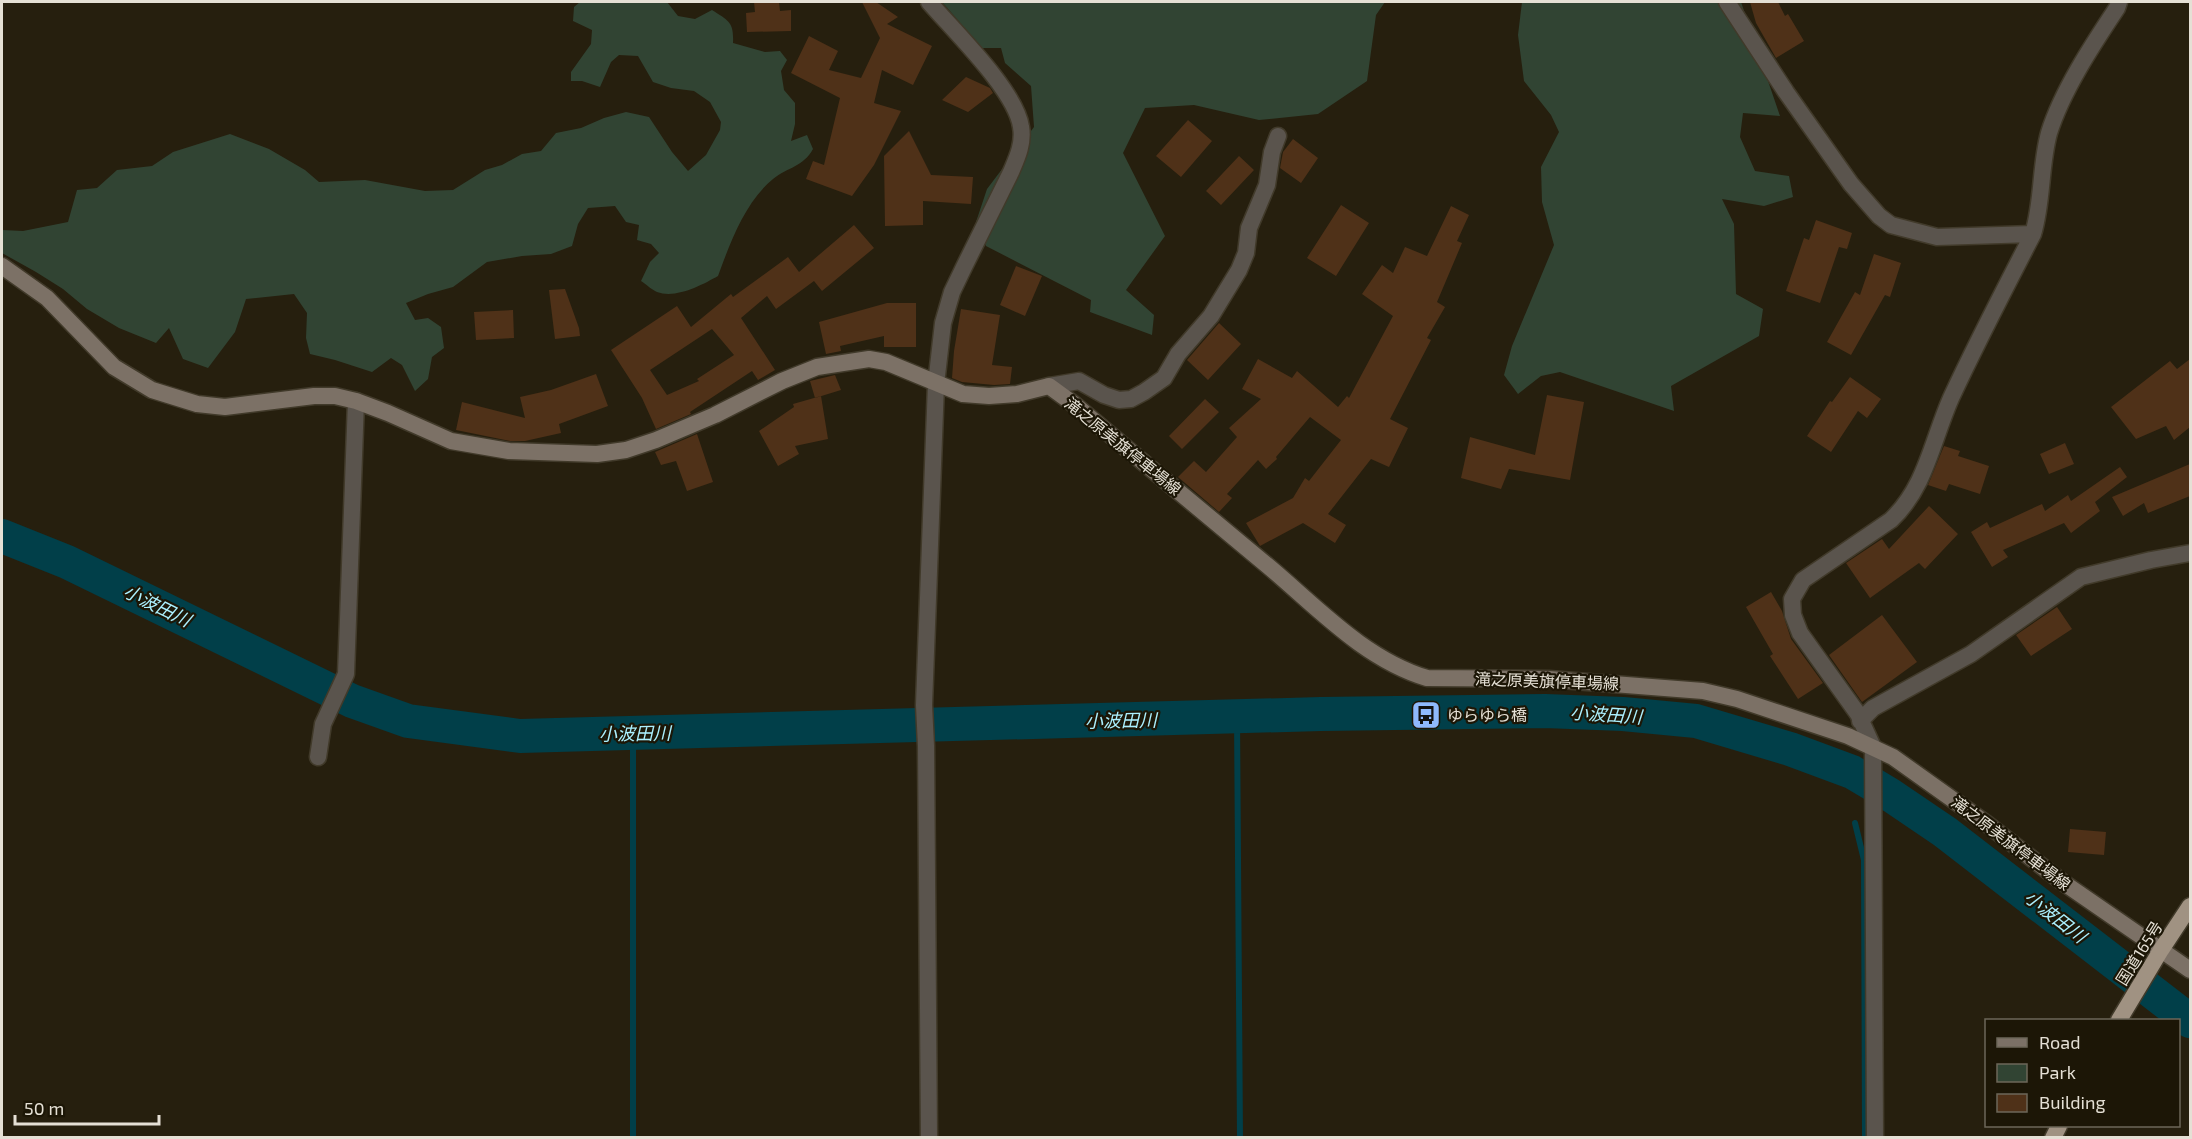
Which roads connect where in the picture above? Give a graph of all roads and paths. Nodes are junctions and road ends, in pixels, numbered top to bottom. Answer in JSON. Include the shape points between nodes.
{"nodes":[{"id":1,"x":929,"y":2,"type":"edge"},
{"id":2,"x":1727,"y":2,"type":"edge"},
{"id":3,"x":2119,"y":2,"type":"edge"},
{"id":4,"x":1278,"y":136,"type":"dead end"},
{"id":5,"x":2033,"y":234,"type":"junction"},
{"id":6,"x":2,"y":266,"type":"edge"},
{"id":7,"x":936,"y":384,"type":"junction"},
{"id":8,"x":1050,"y":386,"type":"junction"},
{"id":9,"x":356,"y":401,"type":"junction"},
{"id":10,"x":2190,"y":553,"type":"edge"},
{"id":11,"x":1860,"y":722,"type":"junction"},
{"id":12,"x":1873,"y":747,"type":"junction"},
{"id":13,"x":318,"y":758,"type":"dead end"},
{"id":14,"x":2190,"y":906,"type":"edge"},
{"id":15,"x":2157,"y":956,"type":"junction"},
{"id":16,"x":2190,"y":970,"type":"edge"},
{"id":17,"x":2120,"y":1019,"type":"edge"},
{"id":18,"x":929,"y":1137,"type":"edge"},
{"id":19,"x":1875,"y":1137,"type":"edge"}],
"edges":[{"from":1,"to":7,"type":"street","via":[[1001,85],[1017,111],[1022,130],[1020,152],[952,292],[943,323]]},
{"from":2,"to":5,"type":"street","via":[[1851,184],[1879,216],[1891,225],[1937,237]]},
{"from":3,"to":5,"type":"street","via":[[2061,101],[2049,134]]},
{"from":4,"to":8,"type":"street","via":[[1267,185],[1239,270],[1211,316],[1178,354],[1164,378],[1131,399],[1119,400],[1079,381]]},
{"from":5,"to":11,"type":"street","via":[[1945,412],[1916,491],[1891,520],[1803,580],[1792,599],[1800,633]]},
{"from":6,"to":9,"type":"main road","name":"滝之原美旗停車場線","via":[[47,298],[114,367],[152,390],[197,404],[225,407],[314,396]]},
{"from":7,"to":8,"type":"main road","name":"滝之原美旗停車場線","via":[[963,394],[989,396]]},
{"from":7,"to":9,"type":"main road","name":"滝之原美旗停車場線","via":[[886,362],[869,359],[817,367],[656,440],[626,450],[597,453],[509,451],[451,441]]},
{"from":7,"to":18,"type":"street","via":[[924,705]]},
{"from":8,"to":12,"type":"main road","name":"滝之原美旗停車場線","via":[[1324,615],[1368,650],[1409,673],[1427,678],[1549,678],[1703,691],[1737,699]]},
{"from":9,"to":13,"type":"street","via":[[346,674],[323,724]]},
{"from":10,"to":11,"type":"street","via":[[2081,577],[1971,654],[1873,708]]},
{"from":11,"to":12,"type":"street"},
{"from":12,"to":15,"type":"main road","name":"滝之原美旗停車場線","via":[[1987,824]]},
{"from":12,"to":19,"type":"street"},
{"from":14,"to":15,"type":"highway","name":"国道165号"},
{"from":15,"to":16,"type":"main road","name":"滝之原美旗停車場線"},
{"from":15,"to":17,"type":"highway","name":"国道165号"}]}
